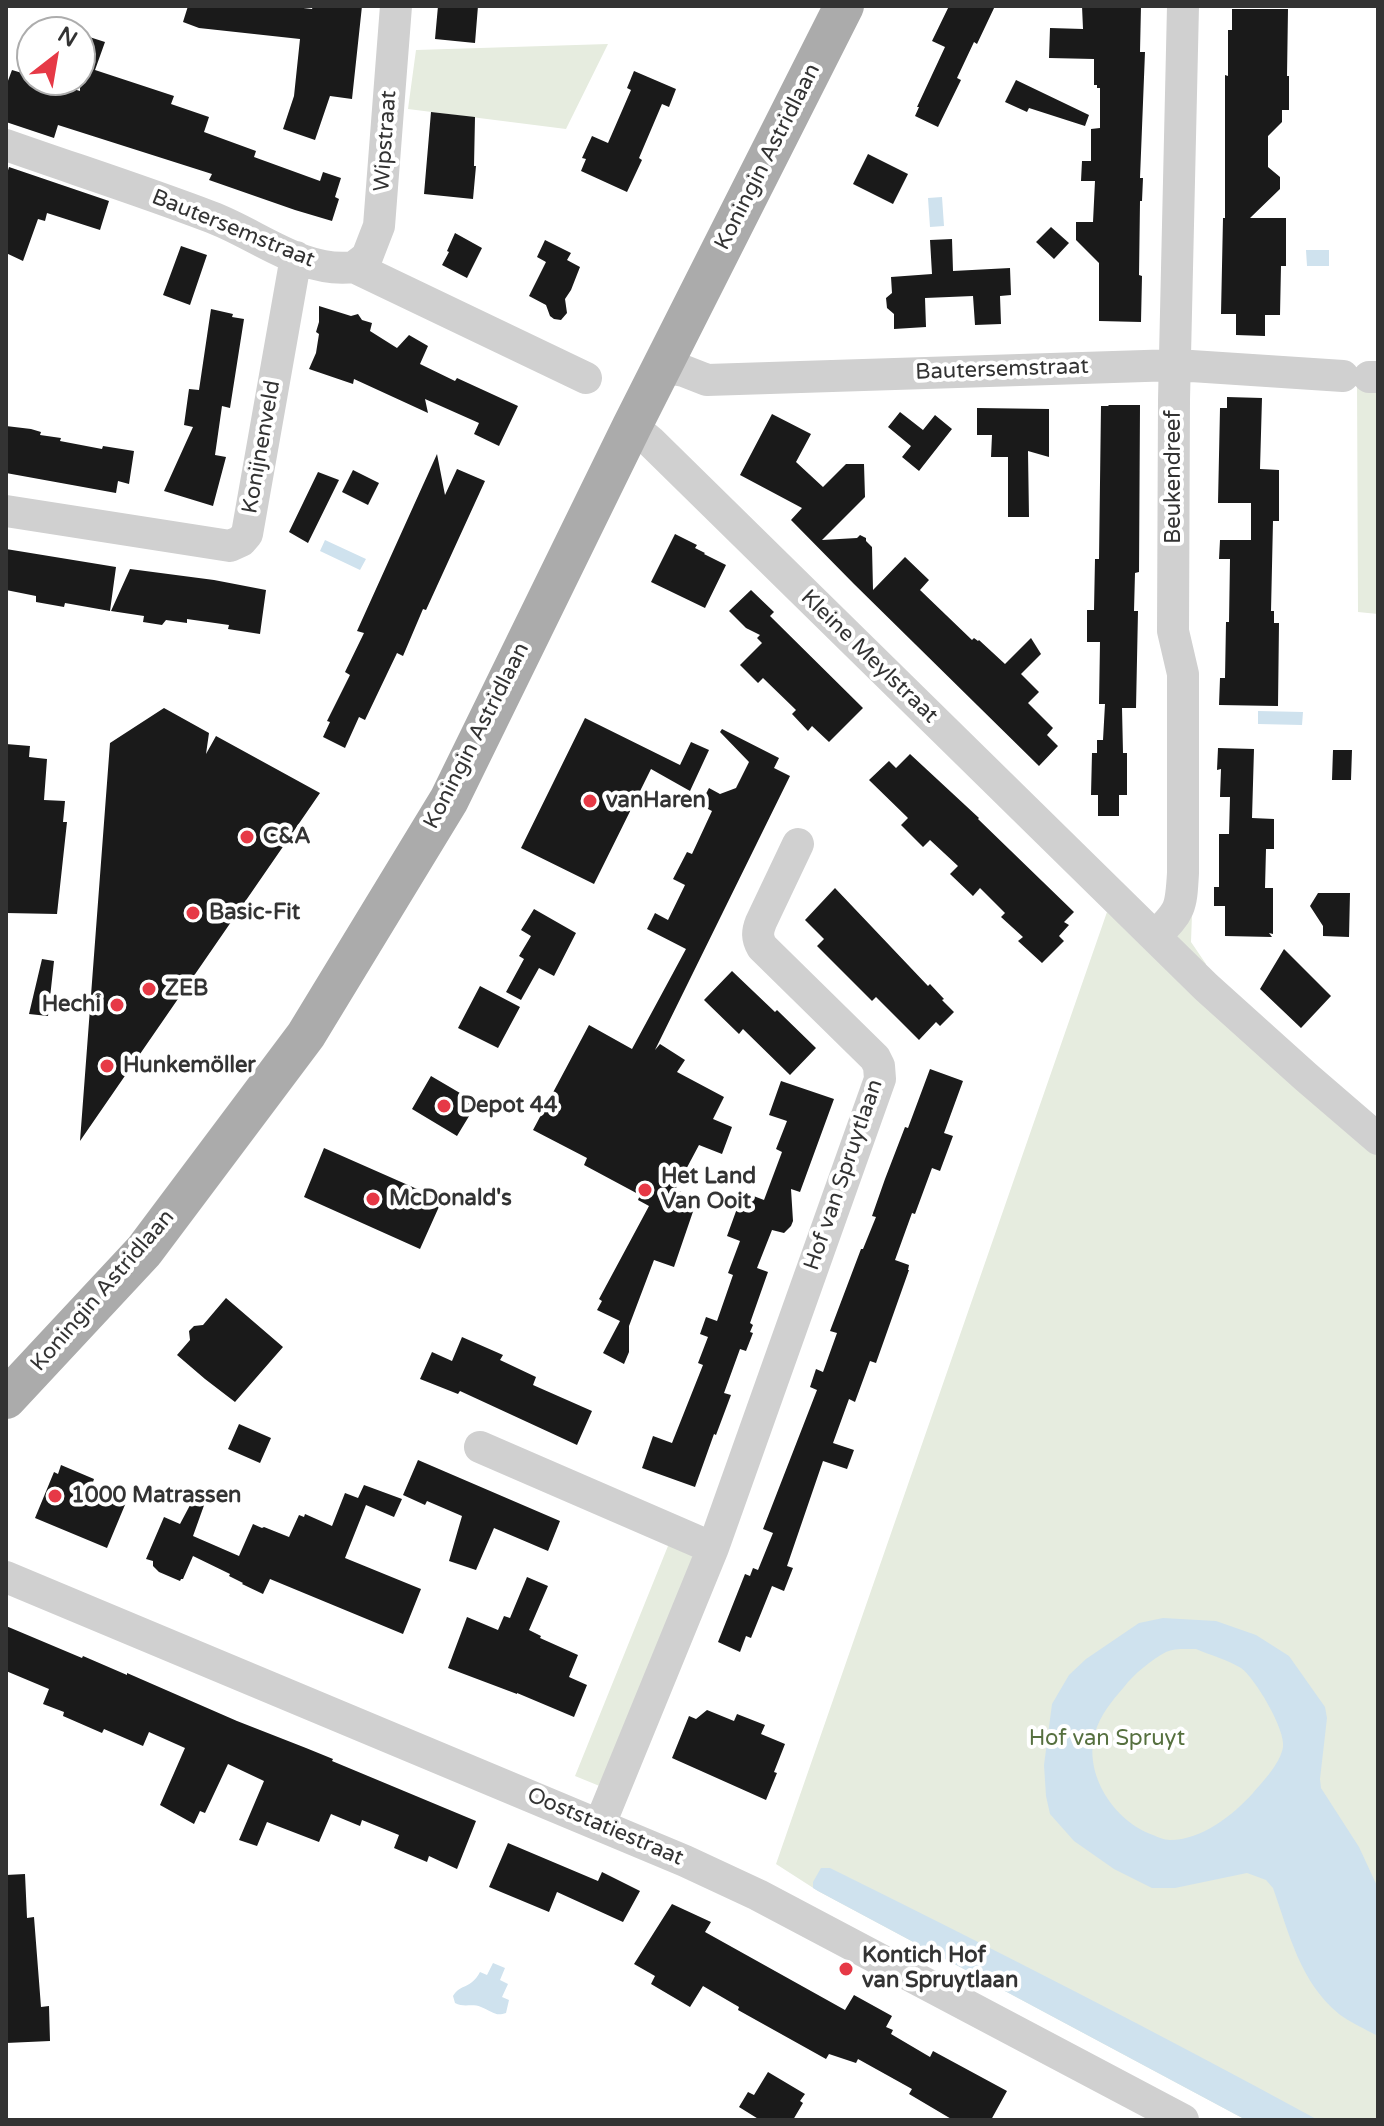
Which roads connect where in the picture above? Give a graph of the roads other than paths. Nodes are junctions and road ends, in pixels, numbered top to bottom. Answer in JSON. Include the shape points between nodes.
{"nodes":[{"id":1,"x":396,"y":6,"type":"edge"},
{"id":2,"x":844,"y":6,"type":"edge"},
{"id":3,"x":1183,"y":6,"type":"edge"},
{"id":4,"x":6,"y":145,"type":"edge"},
{"id":5,"x":296,"y":257,"type":"junction"},
{"id":6,"x":354,"y":267,"type":"junction"},
{"id":7,"x":1176,"y":365,"type":"junction"},
{"id":8,"x":662,"y":367,"type":"junction"},
{"id":9,"x":1363,"y":377,"type":"edge"},
{"id":10,"x":586,"y":378,"type":"dead end"},
{"id":11,"x":632,"y":426,"type":"junction"},
{"id":12,"x":6,"y":511,"type":"edge"},
{"id":13,"x":798,"y":844,"type":"dead end"},
{"id":14,"x":1155,"y":936,"type":"junction"},
{"id":15,"x":1378,"y":1139,"type":"edge"},
{"id":16,"x":6,"y":1399,"type":"edge"},
{"id":17,"x":480,"y":1447,"type":"dead end"},
{"id":18,"x":713,"y":1548,"type":"junction"},
{"id":19,"x":6,"y":1577,"type":"edge"},
{"id":20,"x":600,"y":1824,"type":"junction"},
{"id":21,"x":1183,"y":2120,"type":"edge"}],
"edges":[{"from":1,"to":6,"type":"street","name":"Wipstraat","via":[[379,226],[367,257]]},
{"from":2,"to":8,"type":"main road","name":"Koningin Astridlaan"},
{"from":3,"to":7,"type":"street","name":"Beukendreef"},
{"from":4,"to":5,"type":"street","name":"Bautersemstraat","via":[[214,218]]},
{"from":5,"to":6,"type":"street","name":"Bautersemstraat","via":[[340,269]]},
{"from":5,"to":12,"type":"street","name":"Konijnenveld","via":[[247,534],[241,541],[230,546]]},
{"from":6,"to":10,"type":"street","name":"Bautersemstraat"},
{"from":7,"to":8,"type":"street","name":"Bautersemstraat","via":[[707,380]]},
{"from":7,"to":9,"type":"street","name":"Bautersemstraat"},
{"from":7,"to":14,"type":"street","name":"Beukendreef","via":[[1173,631],[1183,674],[1182,885],[1179,910]]},
{"from":8,"to":11,"type":"main road","name":"Koningin Astridlaan"},
{"from":11,"to":14,"type":"street","name":"Kleine Meylstraat"},
{"from":11,"to":16,"type":"main road","name":"Koningin Astridlaan","via":[[449,800],[306,1035],[144,1251]]},
{"from":13,"to":18,"type":"street","name":"Hof van Spruytlaan","via":[[761,922],[759,941],[875,1058],[880,1079]]},
{"from":14,"to":15,"type":"street"},
{"from":17,"to":18,"type":"street"},
{"from":18,"to":20,"type":"street","name":"Hof van Spruytlaan"},
{"from":19,"to":20,"type":"street","name":"Ooststatiestraat"},
{"from":20,"to":21,"type":"street","name":"Ooststatiestraat","via":[[758,1895]]}]}
